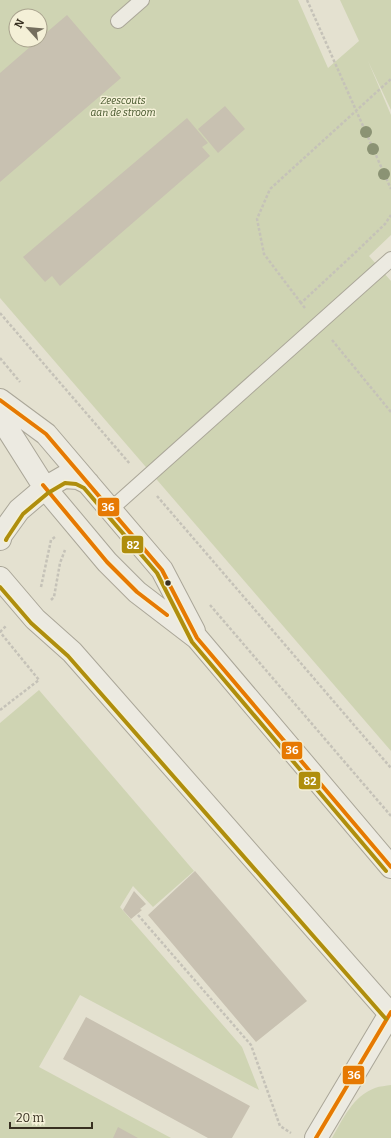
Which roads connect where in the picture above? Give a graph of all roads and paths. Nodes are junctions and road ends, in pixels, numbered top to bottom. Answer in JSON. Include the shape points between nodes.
{"nodes":[{"id":1,"x":142,"y":0,"type":"edge"},
{"id":2,"x":307,"y":0,"type":"edge"},
{"id":3,"x":118,"y":21,"type":"dead end"},
{"id":4,"x":391,"y":79,"type":"edge"},
{"id":5,"x":356,"y":110,"type":"junction"},
{"id":6,"x":391,"y":189,"type":"edge"},
{"id":7,"x":391,"y":215,"type":"edge"},
{"id":8,"x":391,"y":259,"type":"edge"},
{"id":9,"x":301,"y":303,"type":"junction"},
{"id":10,"x":0,"y":313,"type":"edge"},
{"id":11,"x":318,"y":324,"type":"junction"},
{"id":12,"x":0,"y":400,"type":"edge"},
{"id":13,"x":391,"y":412,"type":"edge"},
{"id":14,"x":0,"y":417,"type":"edge"},
{"id":15,"x":144,"y":480,"type":"junction"},
{"id":16,"x":88,"y":483,"type":"junction"},
{"id":17,"x":45,"y":488,"type":"junction"},
{"id":18,"x":110,"y":510,"type":"junction"},
{"id":19,"x":79,"y":529,"type":"junction"},
{"id":20,"x":0,"y":539,"type":"edge"},
{"id":21,"x":0,"y":578,"type":"edge"},
{"id":22,"x":35,"y":620,"type":"junction"},
{"id":23,"x":0,"y":632,"type":"edge"},
{"id":24,"x":197,"y":638,"type":"junction"},
{"id":25,"x":0,"y":710,"type":"edge"},
{"id":26,"x":391,"y":768,"type":"edge"},
{"id":27,"x":391,"y":867,"type":"edge"},
{"id":28,"x":138,"y":915,"type":"dead end"},
{"id":29,"x":390,"y":1013,"type":"edge"},
{"id":30,"x":294,"y":1134,"type":"dead end"},
{"id":31,"x":316,"y":1138,"type":"edge"}],
"edges":[{"from":1,"to":3,"type":"lane"},
{"from":2,"to":5,"type":"path"},
{"from":4,"to":5,"type":"path"},
{"from":5,"to":6,"type":"path"},
{"from":5,"to":9,"type":"path","via":[[270,189],[257,219],[264,254]]},
{"from":7,"to":9,"type":"path","via":[[385,224]]},
{"from":8,"to":11,"type":"lane"},
{"from":9,"to":11,"type":"path"},
{"from":10,"to":15,"type":"path"},
{"from":11,"to":13,"type":"path"},
{"from":11,"to":15,"type":"lane"},
{"from":12,"to":16,"type":"street","via":[[46,434]]},
{"from":14,"to":17,"type":"street"},
{"from":15,"to":18,"type":"lane"},
{"from":15,"to":26,"type":"path"},
{"from":16,"to":17,"type":"street","via":[[78,478],[64,477]]},
{"from":16,"to":18,"type":"street"},
{"from":17,"to":19,"type":"street"},
{"from":17,"to":20,"type":"street","via":[[19,510]]},
{"from":18,"to":24,"type":"street","via":[[162,570]]},
{"from":19,"to":22,"type":"path","via":[[68,540],[60,563],[54,597]]},
{"from":19,"to":24,"type":"street","via":[[137,592]]},
{"from":21,"to":22,"type":"street"},
{"from":22,"to":29,"type":"street","via":[[72,652]]},
{"from":23,"to":25,"type":"path","via":[[39,680]]},
{"from":24,"to":27,"type":"street"},
{"from":28,"to":30,"type":"path","via":[[251,1046],[280,1126]]},
{"from":29,"to":31,"type":"street"}]}
